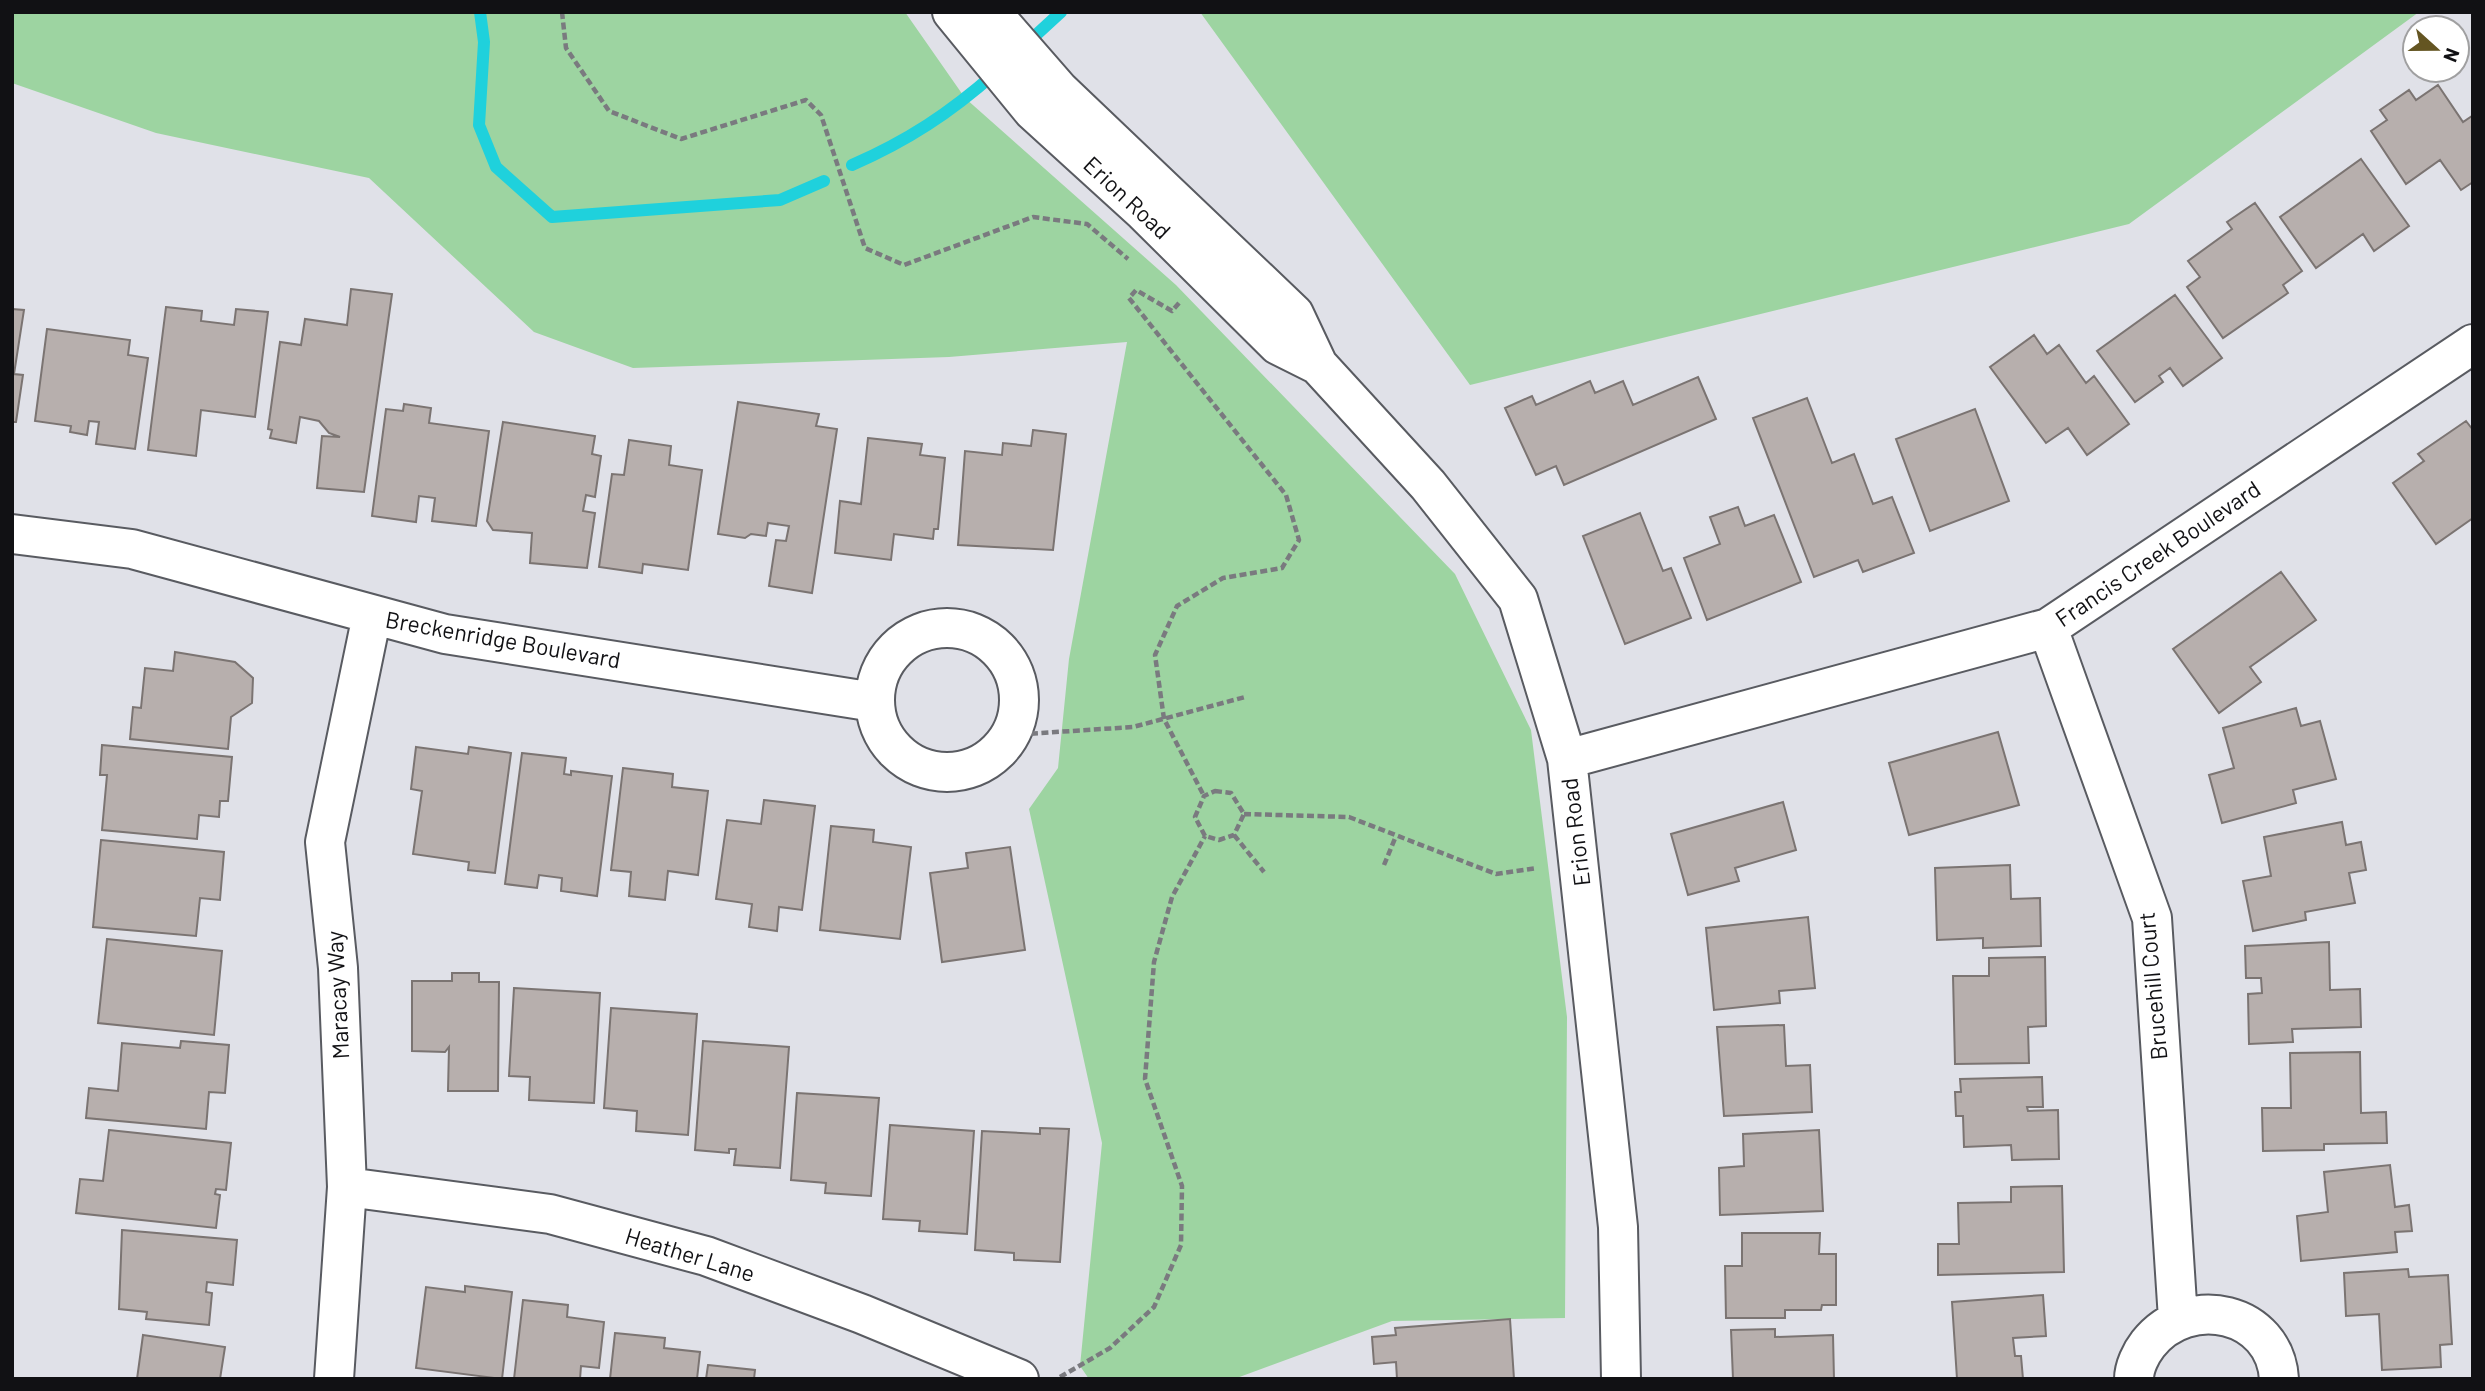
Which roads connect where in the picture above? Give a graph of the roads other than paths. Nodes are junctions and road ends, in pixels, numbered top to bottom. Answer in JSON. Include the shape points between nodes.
{"nodes":[{"id":1,"x":966,"y":14,"type":"edge"},
{"id":2,"x":2473,"y":344,"type":"edge"},
{"id":3,"x":12,"y":534,"type":"edge"},
{"id":4,"x":372,"y":615,"type":"junction"},
{"id":5,"x":2048,"y":628,"type":"junction"},
{"id":6,"x":874,"y":702,"type":"junction"},
{"id":7,"x":1567,"y":759,"type":"junction"},
{"id":8,"x":347,"y":1187,"type":"junction"},
{"id":9,"x":2178,"y":1319,"type":"junction"},
{"id":10,"x":334,"y":1379,"type":"edge"},
{"id":11,"x":1019,"y":1379,"type":"edge"},
{"id":12,"x":1621,"y":1379,"type":"edge"},
{"id":13,"x":2134,"y":1379,"type":"edge"},
{"id":14,"x":2279,"y":1379,"type":"edge"}],
"edges":[{"from":1,"to":7,"type":"street","name":"Erion Road","via":[[1046,101],[1294,314],[1318,365],[1428,485],[1518,599]]},
{"from":2,"to":5,"type":"street","name":"Francis Creek Boulevard"},
{"from":3,"to":4,"type":"street","name":"Breckenridge Boulevard","via":[[132,549]]},
{"from":4,"to":6,"type":"street","name":"Breckenridge Boulevard","via":[[445,634]]},
{"from":4,"to":8,"type":"street","name":"Maracay Way","via":[[325,842],[338,968]]},
{"from":5,"to":7,"type":"street","name":"Francis Creek Boulevard"},
{"from":5,"to":9,"type":"street","name":"Brucehill Court","via":[[2151,918]]},
{"from":6,"to":6,"type":"street","via":[[878,678],[890,657],[906,640],[929,630],[952,628],[975,634],[996,647],[1018,688],[1018,712],[1010,735],[996,754],[953,772],[930,770],[908,761],[891,745]]},
{"from":7,"to":12,"type":"street","name":"Erion Road","via":[[1618,1227]]},
{"from":8,"to":10,"type":"street","name":"Maracay Way"},
{"from":8,"to":11,"type":"street","name":"Heather Lane","via":[[550,1214],[706,1256]]},
{"from":9,"to":13,"type":"street","via":[[2157,1332],[2143,1350]]},
{"from":9,"to":14,"type":"street","via":[[2202,1313],[2250,1327],[2267,1345]]}]}
